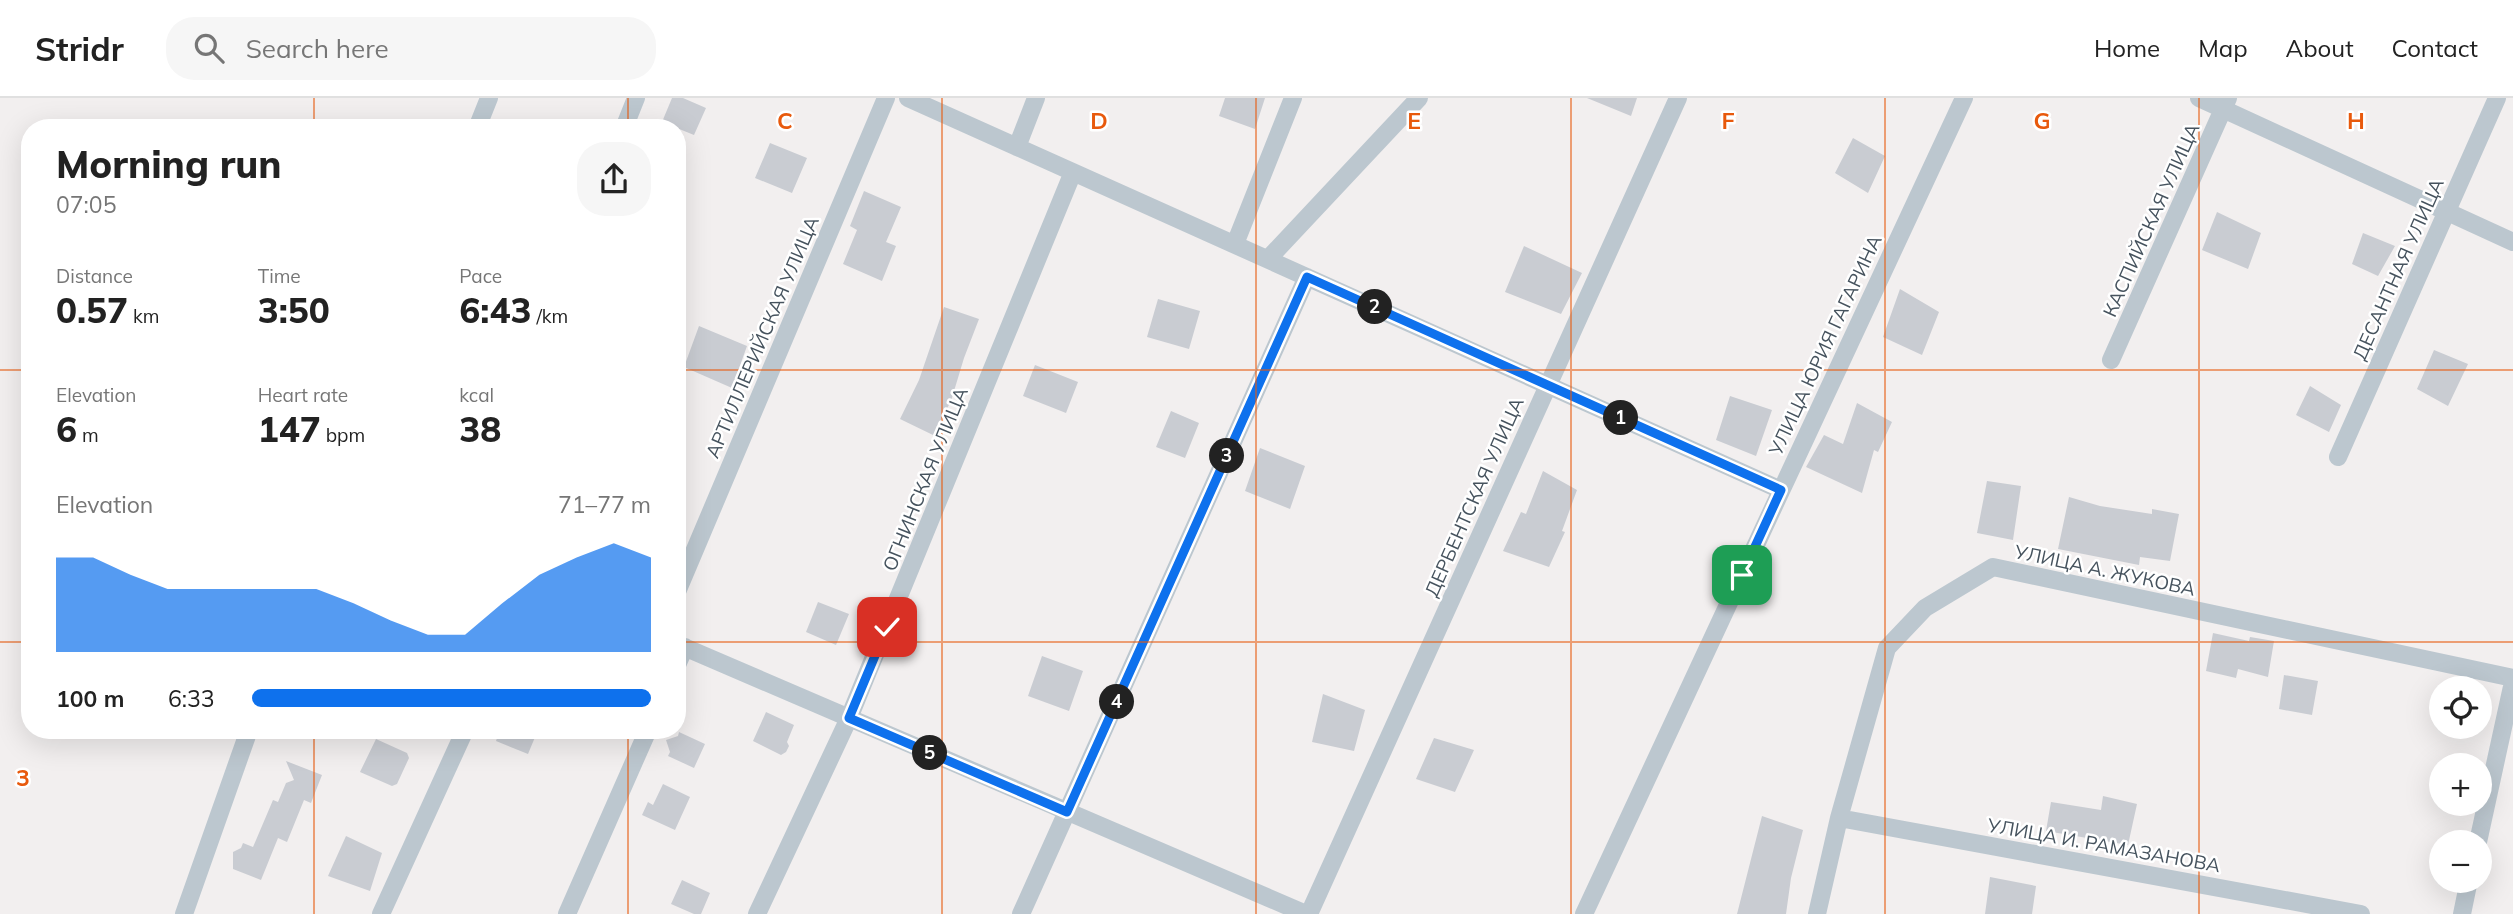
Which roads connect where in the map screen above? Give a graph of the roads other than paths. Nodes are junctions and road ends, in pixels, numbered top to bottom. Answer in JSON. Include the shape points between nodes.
{"nodes":[{"id":1,"x":489,"y":98,"type":"edge"},
{"id":2,"x":636,"y":98,"type":"edge"},
{"id":3,"x":886,"y":98,"type":"edge"},
{"id":4,"x":908,"y":98,"type":"edge"},
{"id":5,"x":1036,"y":98,"type":"edge"},
{"id":6,"x":1293,"y":98,"type":"edge"},
{"id":7,"x":1419,"y":98,"type":"edge"},
{"id":8,"x":1678,"y":98,"type":"edge"},
{"id":9,"x":1964,"y":98,"type":"edge"},
{"id":10,"x":2199,"y":98,"type":"edge"},
{"id":11,"x":2497,"y":98,"type":"edge"},
{"id":12,"x":2226,"y":104,"type":"edge"},
{"id":13,"x":481,"y":119,"type":"edge"},
{"id":14,"x":628,"y":119,"type":"edge"},
{"id":15,"x":1017,"y":147,"type":"junction"},
{"id":16,"x":1073,"y":172,"type":"junction"},
{"id":17,"x":2446,"y":213,"type":"junction"},
{"id":18,"x":2513,"y":242,"type":"edge"},
{"id":19,"x":1234,"y":244,"type":"junction"},
{"id":20,"x":1268,"y":259,"type":"junction"},
{"id":21,"x":1307,"y":277,"type":"junction"},
{"id":22,"x":2112,"y":360,"type":"dead end"},
{"id":23,"x":1548,"y":385,"type":"junction"},
{"id":24,"x":2338,"y":457,"type":"dead end"},
{"id":25,"x":1781,"y":490,"type":"junction"},
{"id":26,"x":686,"y":571,"type":"edge"},
{"id":27,"x":686,"y":647,"type":"edge"},
{"id":28,"x":2513,"y":680,"type":"edge"},
{"id":29,"x":849,"y":718,"type":"junction"},
{"id":30,"x":245,"y":739,"type":"edge"},
{"id":31,"x":461,"y":739,"type":"edge"},
{"id":32,"x":644,"y":739,"type":"edge"},
{"id":33,"x":1067,"y":812,"type":"junction"},
{"id":34,"x":1839,"y":818,"type":"junction"},
{"id":35,"x":2481,"y":830,"type":"edge"},
{"id":36,"x":2466,"y":893,"type":"edge"},
{"id":37,"x":184,"y":914,"type":"edge"},
{"id":38,"x":381,"y":914,"type":"edge"},
{"id":39,"x":567,"y":914,"type":"edge"},
{"id":40,"x":757,"y":914,"type":"edge"},
{"id":41,"x":1021,"y":914,"type":"edge"},
{"id":42,"x":1307,"y":914,"type":"edge"},
{"id":43,"x":1584,"y":914,"type":"edge"},
{"id":44,"x":1817,"y":914,"type":"edge"},
{"id":45,"x":2361,"y":914,"type":"edge"},
{"id":46,"x":2462,"y":914,"type":"edge"}],
"edges":[{"from":1,"to":13,"type":"street"},
{"from":2,"to":14,"type":"street"},
{"from":3,"to":26,"type":"street","name":"АРТИЛЛЕРИЙСКАЯ УЛИЦА"},
{"from":4,"to":15,"type":"street"},
{"from":5,"to":15,"type":"street"},
{"from":6,"to":19,"type":"street"},
{"from":7,"to":20,"type":"street"},
{"from":8,"to":23,"type":"street","name":"ДЕРБЕНТСКАЯ УЛИЦА"},
{"from":9,"to":25,"type":"street","name":"УЛИЦА ЮРИЯ ГАГАРИНА"},
{"from":10,"to":12,"type":"street"},
{"from":11,"to":17,"type":"street","name":"ДЕСАНТНАЯ УЛИЦА"},
{"from":12,"to":17,"type":"street"},
{"from":12,"to":22,"type":"street","name":"КАСПИЙСКАЯ УЛИЦА"},
{"from":15,"to":16,"type":"street"},
{"from":16,"to":19,"type":"street"},
{"from":16,"to":29,"type":"street","name":"ОГНИНСКАЯ УЛИЦА"},
{"from":17,"to":18,"type":"street"},
{"from":17,"to":24,"type":"street","name":"ДЕСАНТНАЯ УЛИЦА"},
{"from":19,"to":20,"type":"street"},
{"from":20,"to":21,"type":"street"},
{"from":21,"to":23,"type":"street"},
{"from":21,"to":33,"type":"street"},
{"from":23,"to":25,"type":"street"},
{"from":23,"to":42,"type":"street","name":"ДЕРБЕНТСКАЯ УЛИЦА"},
{"from":25,"to":43,"type":"street","name":"УЛИЦА ЮРИЯ ГАГАРИНА"},
{"from":27,"to":29,"type":"street"},
{"from":28,"to":34,"type":"street","name":"УЛИЦА А. ЖУКОВА","via":[[1993,568],[1925,608],[1887,648]]},
{"from":28,"to":35,"type":"street"},
{"from":29,"to":33,"type":"street"},
{"from":29,"to":40,"type":"street","name":"ОГНИНСКАЯ УЛИЦА"},
{"from":30,"to":37,"type":"street"},
{"from":31,"to":38,"type":"street"},
{"from":32,"to":39,"type":"street"},
{"from":33,"to":41,"type":"street"},
{"from":33,"to":42,"type":"street"},
{"from":34,"to":44,"type":"street","name":"УЛИЦА А. ЖУКОВА"},
{"from":34,"to":45,"type":"street","name":"УЛИЦА И. РАМАЗАНОВА"},
{"from":36,"to":46,"type":"street"}]}
